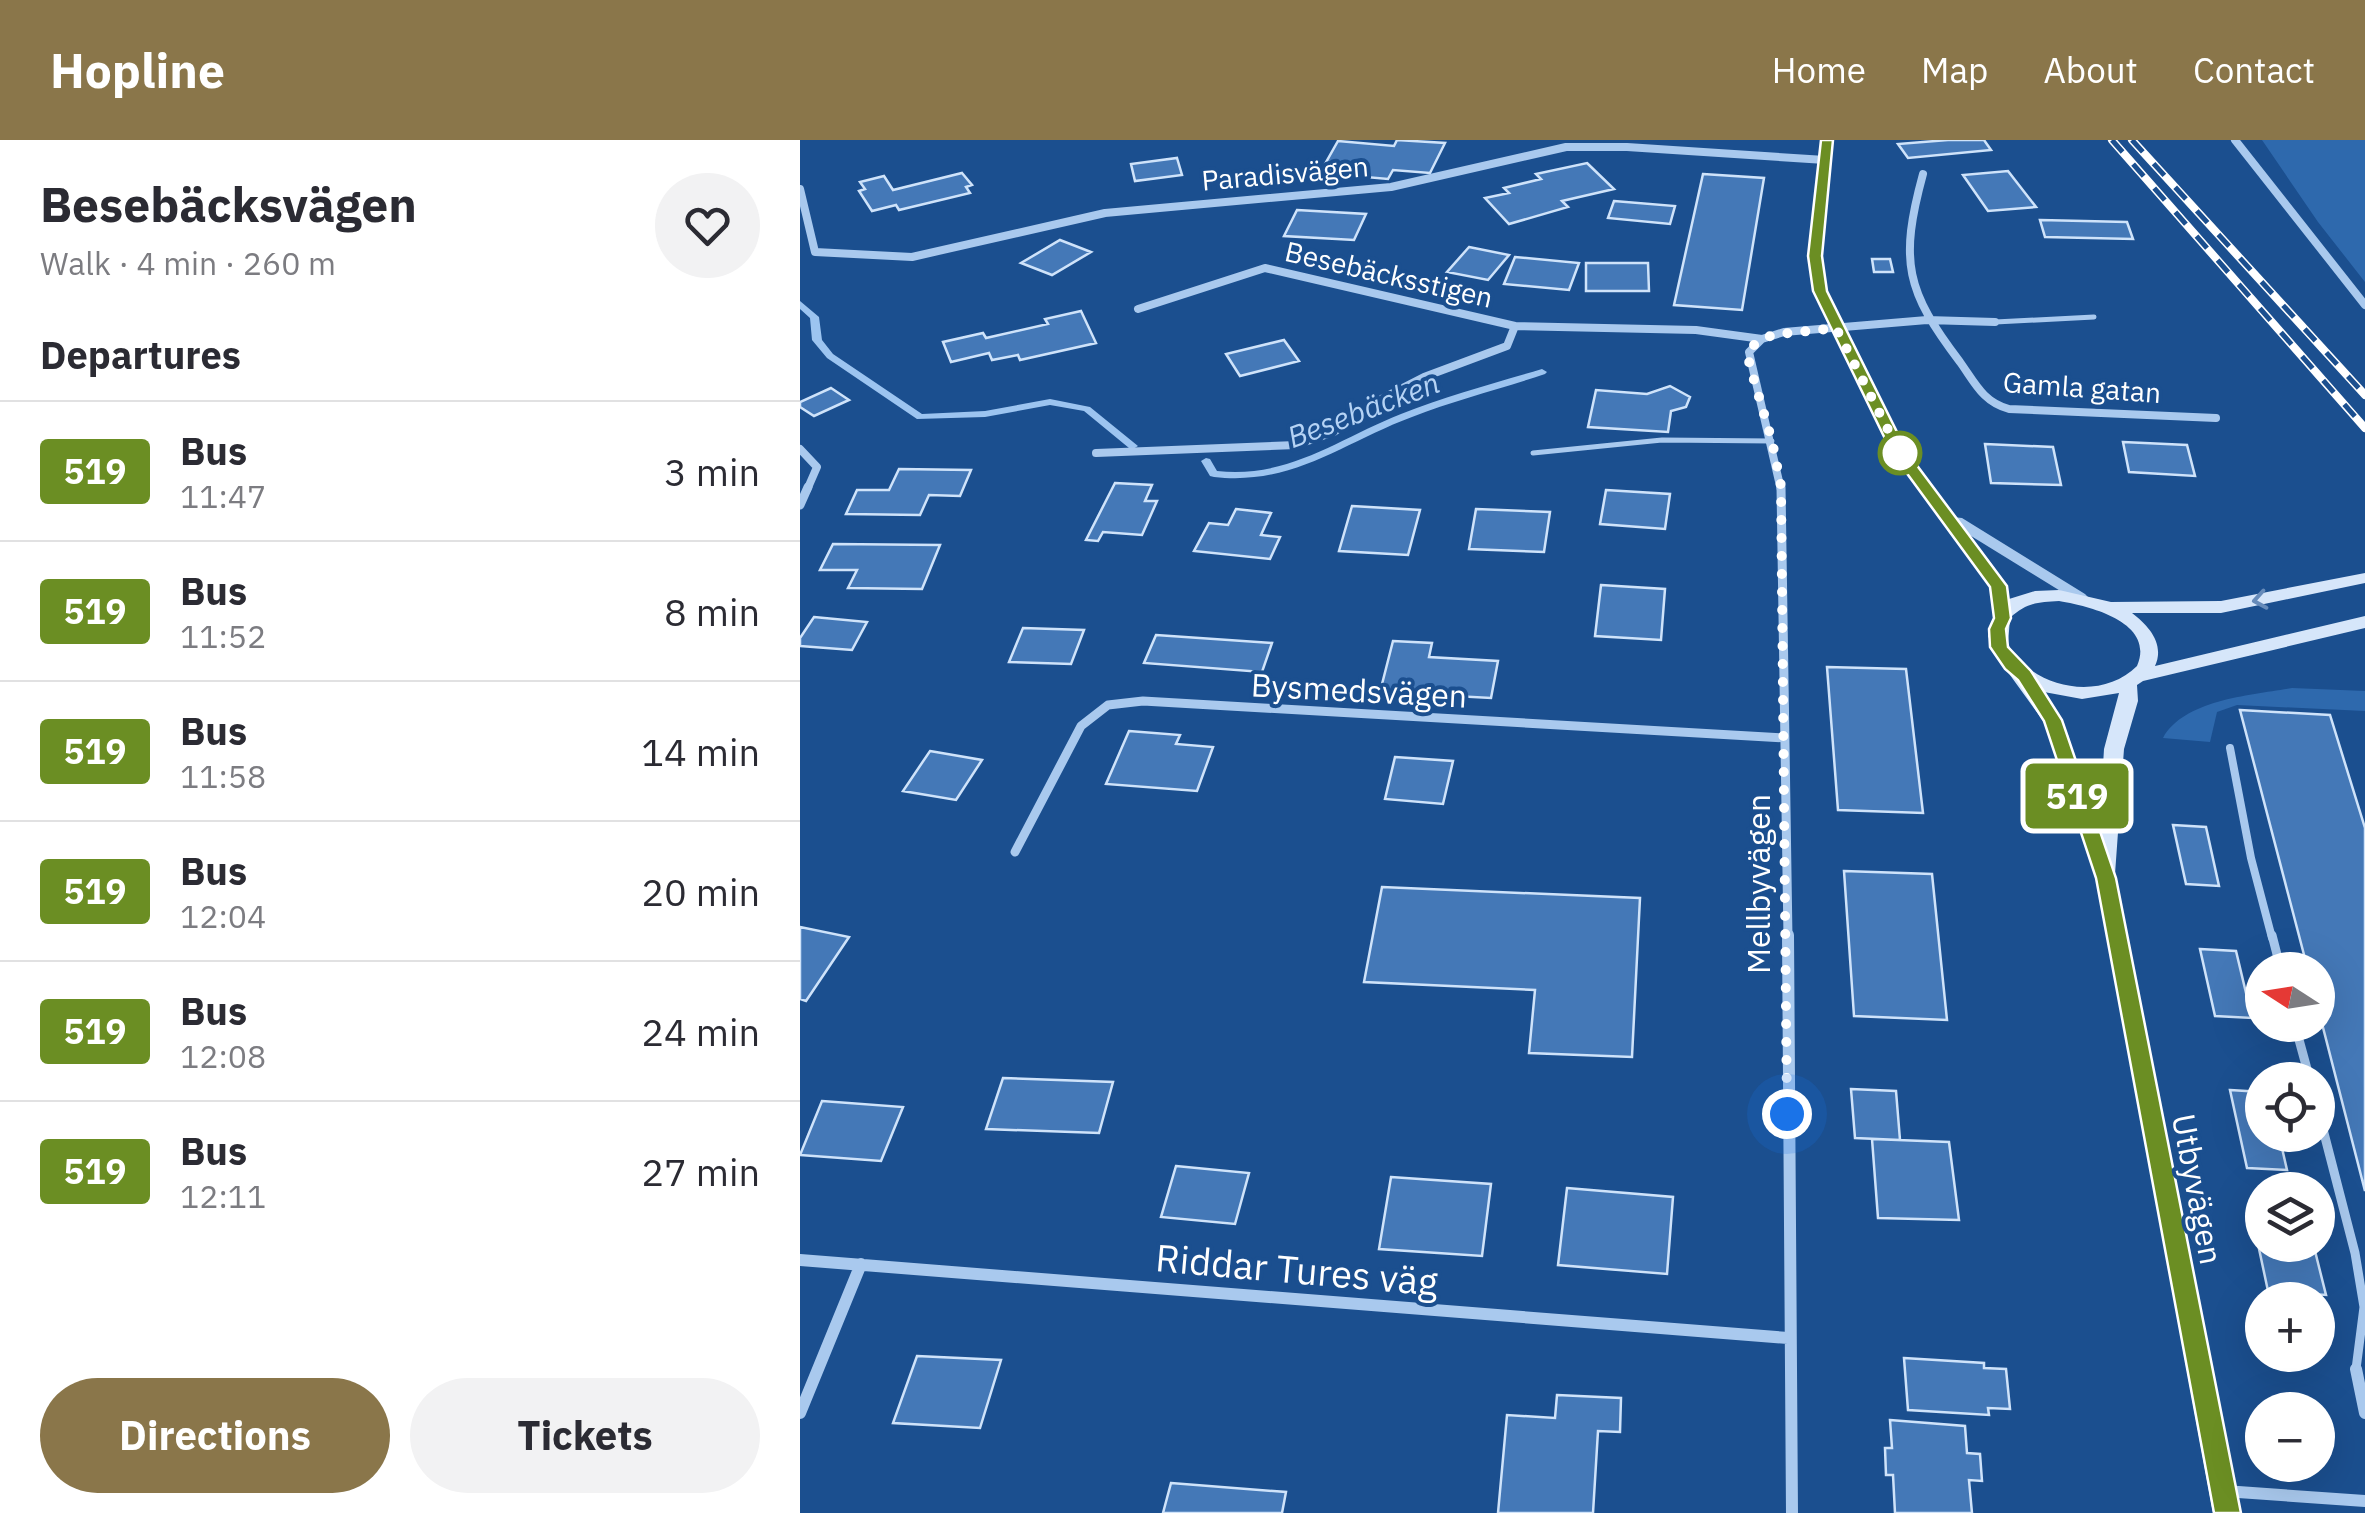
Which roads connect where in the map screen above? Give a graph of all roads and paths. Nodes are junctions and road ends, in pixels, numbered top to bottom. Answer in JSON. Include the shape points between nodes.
{"nodes":[{"id":1,"x":1827,"y":140,"type":"edge"},
{"id":2,"x":2235,"y":140,"type":"edge"},
{"id":3,"x":1825,"y":160,"type":"junction"},
{"id":4,"x":1923,"y":174,"type":"dead end"},
{"id":5,"x":800,"y":188,"type":"edge"},
{"id":6,"x":815,"y":252,"type":"junction"},
{"id":7,"x":800,"y":256,"type":"edge"},
{"id":8,"x":2365,"y":305,"type":"edge"},
{"id":9,"x":1138,"y":310,"type":"dead end"},
{"id":10,"x":2094,"y":316,"type":"dead end"},
{"id":11,"x":1927,"y":320,"type":"junction"},
{"id":12,"x":1995,"y":322,"type":"joint"},
{"id":13,"x":1515,"y":326,"type":"junction"},
{"id":14,"x":1836,"y":328,"type":"junction"},
{"id":15,"x":1762,"y":339,"type":"junction"},
{"id":16,"x":2216,"y":418,"type":"dead end"},
{"id":17,"x":1772,"y":441,"type":"junction"},
{"id":18,"x":800,"y":448,"type":"edge"},
{"id":19,"x":1096,"y":453,"type":"dead end"},
{"id":20,"x":1532,"y":453,"type":"dead end"},
{"id":21,"x":800,"y":505,"type":"edge"},
{"id":22,"x":1946,"y":514,"type":"junction"},
{"id":23,"x":2365,"y":578,"type":"edge"},
{"id":24,"x":2080,"y":597,"type":"junction"},
{"id":25,"x":2112,"y":607,"type":"junction"},
{"id":26,"x":2002,"y":618,"type":"junction"},
{"id":27,"x":2365,"y":622,"type":"edge"},
{"id":28,"x":2024,"y":676,"type":"junction"},
{"id":29,"x":2134,"y":680,"type":"junction"},
{"id":30,"x":1785,"y":738,"type":"junction"},
{"id":31,"x":2230,"y":748,"type":"dead end"},
{"id":32,"x":1015,"y":852,"type":"dead end"},
{"id":33,"x":2106,"y":878,"type":"junction"},
{"id":34,"x":2275,"y":952,"type":"edge"},
{"id":35,"x":2329,"y":1152,"type":"edge"},
{"id":36,"x":800,"y":1260,"type":"edge"},
{"id":37,"x":861,"y":1264,"type":"junction"},
{"id":38,"x":1788,"y":1338,"type":"junction"},
{"id":39,"x":2356,"y":1369,"type":"joint"},
{"id":40,"x":800,"y":1413,"type":"edge"},
{"id":41,"x":2365,"y":1413,"type":"edge"},
{"id":42,"x":2365,"y":1501,"type":"edge"},
{"id":43,"x":2225,"y":1502,"type":"edge"},
{"id":44,"x":1792,"y":1513,"type":"edge"}],
"edges":[{"from":1,"to":3,"type":"street"},
{"from":2,"to":8,"type":"street"},
{"from":3,"to":6,"type":"street","name":"Paradisvägen","via":[[1584,145],[1391,187],[1104,213],[912,258]]},
{"from":3,"to":14,"type":"street","via":[[1815,256]]},
{"from":4,"to":11,"type":"street","name":"Gamla gatan","via":[[1909,257]]},
{"from":5,"to":6,"type":"street"},
{"from":6,"to":7,"type":"street","name":"Paradisvägen"},
{"from":9,"to":13,"type":"street","name":"Besebäcksstigen","via":[[1265,268]]},
{"from":10,"to":12,"type":"lane"},
{"from":11,"to":12,"type":"street","name":"Gamla gatan"},
{"from":11,"to":14,"type":"street","name":"Gamla gatan"},
{"from":11,"to":16,"type":"street","name":"Gamla gatan","via":[[1992,406]]},
{"from":13,"to":15,"type":"street","name":"Besebäcksstigen","via":[[1696,330]]},
{"from":13,"to":19,"type":"street","via":[[1507,346],[1424,377],[1334,432],[1296,445]]},
{"from":14,"to":15,"type":"street"},
{"from":14,"to":22,"type":"street","via":[[1900,453]]},
{"from":15,"to":17,"type":"street","name":"Mellbyvägen","via":[[1749,352],[1749,363]]},
{"from":17,"to":20,"type":"lane","via":[[1662,440]]},
{"from":17,"to":30,"type":"street","name":"Mellbyvägen","via":[[1781,486]]},
{"from":18,"to":21,"type":"street","via":[[817,467]]},
{"from":22,"to":24,"type":"street"},
{"from":22,"to":26,"type":"street","via":[[1998,586]]},
{"from":23,"to":25,"type":"main road","one_way":true,"via":[[2220,607]]},
{"from":24,"to":25,"type":"main road"},
{"from":24,"to":26,"type":"main road","via":[[2034,598]]},
{"from":25,"to":29,"type":"main road","via":[[2147,640],[2149,663]]},
{"from":26,"to":28,"type":"main road","via":[[1999,647]]},
{"from":27,"to":29,"type":"main road"},
{"from":28,"to":29,"type":"main road","via":[[2077,693],[2110,691]]},
{"from":28,"to":33,"type":"main road","name":"Utbyvägen","via":[[2053,720]]},
{"from":29,"to":33,"type":"main road","name":"Utbyvägen","via":[[2114,749]]},
{"from":30,"to":32,"type":"street","name":"Bysmedsvägen","via":[[1143,701],[1108,705],[1081,726]]},
{"from":30,"to":38,"type":"street","name":"Mellbyvägen"},
{"from":31,"to":34,"type":"lane"},
{"from":33,"to":43,"type":"main road","name":"Utbyvägen"},
{"from":35,"to":39,"type":"lane","via":[[2364,1306]]},
{"from":36,"to":37,"type":"street","name":"Riddar Tures väg"},
{"from":37,"to":38,"type":"street","name":"Riddar Tures väg"},
{"from":37,"to":40,"type":"street"},
{"from":38,"to":44,"type":"street","name":"Mellbyvägen"},
{"from":39,"to":41,"type":"street"},
{"from":42,"to":43,"type":"street"}]}
